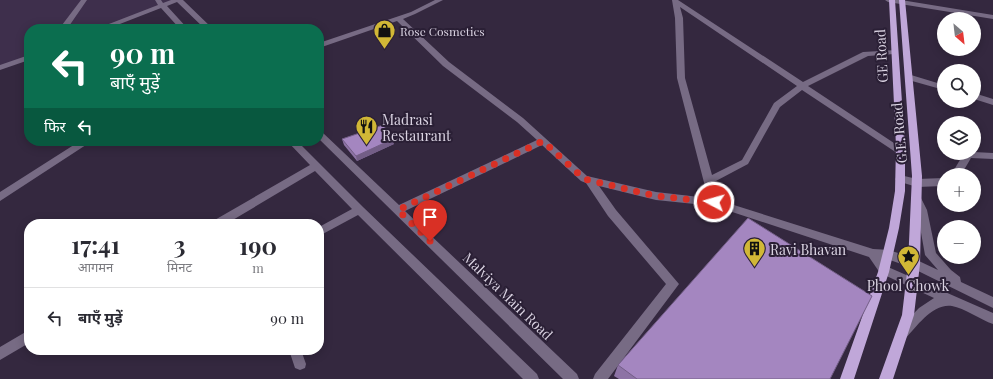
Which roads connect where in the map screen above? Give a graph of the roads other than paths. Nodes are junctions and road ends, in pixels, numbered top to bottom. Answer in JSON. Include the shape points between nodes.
{"nodes":[{"id":1,"x":84,"y":0,"type":"edge"},
{"id":2,"x":178,"y":0,"type":"edge"},
{"id":3,"x":440,"y":0,"type":"edge"},
{"id":4,"x":675,"y":1,"type":"edge"},
{"id":5,"x":895,"y":1,"type":"edge"},
{"id":6,"x":159,"y":3,"type":"edge"},
{"id":7,"x":993,"y":17,"type":"edge"},
{"id":8,"x":398,"y":18,"type":"junction"},
{"id":9,"x":67,"y":24,"type":"edge"},
{"id":10,"x":111,"y":24,"type":"edge"},
{"id":11,"x":179,"y":24,"type":"edge"},
{"id":12,"x":204,"y":24,"type":"edge"},
{"id":13,"x":324,"y":44,"type":"edge"},
{"id":14,"x":894,"y":52,"type":"junction"},
{"id":15,"x":24,"y":59,"type":"edge"},
{"id":16,"x":0,"y":68,"type":"edge"},
{"id":17,"x":908,"y":77,"type":"junction"},
{"id":18,"x":802,"y":86,"type":"junction"},
{"id":19,"x":937,"y":86,"type":"edge"},
{"id":20,"x":981,"y":98,"type":"edge"},
{"id":21,"x":993,"y":102,"type":"edge"},
{"id":22,"x":324,"y":139,"type":"edge"},
{"id":23,"x":543,"y":141,"type":"junction"},
{"id":24,"x":79,"y":146,"type":"edge"},
{"id":25,"x":297,"y":146,"type":"edge"},
{"id":26,"x":900,"y":151,"type":"junction"},
{"id":27,"x":993,"y":156,"type":"edge"},
{"id":28,"x":316,"y":166,"type":"junction"},
{"id":29,"x":960,"y":168,"type":"edge"},
{"id":30,"x":900,"y":179,"type":"junction"},
{"id":31,"x":589,"y":180,"type":"junction"},
{"id":32,"x":708,"y":180,"type":"junction"},
{"id":33,"x":937,"y":182,"type":"edge"},
{"id":34,"x":917,"y":183,"type":"junction"},
{"id":35,"x":0,"y":197,"type":"edge"},
{"id":36,"x":916,"y":199,"type":"junction"},
{"id":37,"x":714,"y":202,"type":"junction"},
{"id":38,"x":359,"y":210,"type":"junction"},
{"id":39,"x":398,"y":210,"type":"junction"},
{"id":40,"x":226,"y":219,"type":"edge"},
{"id":41,"x":324,"y":229,"type":"edge"},
{"id":42,"x":872,"y":254,"type":"junction"},
{"id":43,"x":888,"y":254,"type":"junction"},
{"id":44,"x":914,"y":264,"type":"junction"},
{"id":45,"x":884,"y":270,"type":"junction"},
{"id":46,"x":911,"y":283,"type":"junction"},
{"id":47,"x":973,"y":293,"type":"junction"},
{"id":48,"x":952,"y":302,"type":"junction"},
{"id":49,"x":993,"y":303,"type":"edge"},
{"id":50,"x":993,"y":319,"type":"edge"},
{"id":51,"x":900,"y":336,"type":"junction"},
{"id":52,"x":24,"y":339,"type":"edge"},
{"id":53,"x":0,"y":354,"type":"edge"},
{"id":54,"x":297,"y":355,"type":"edge"},
{"id":55,"x":300,"y":364,"type":"dead end"},
{"id":56,"x":532,"y":379,"type":"edge"},
{"id":57,"x":572,"y":379,"type":"edge"},
{"id":58,"x":600,"y":379,"type":"edge"},
{"id":59,"x":847,"y":379,"type":"edge"},
{"id":60,"x":886,"y":379,"type":"edge"}],
"edges":[{"from":1,"to":9,"type":"street"},
{"from":2,"to":6,"type":"street"},
{"from":2,"to":12,"type":"street"},
{"from":3,"to":8,"type":"street"},
{"from":4,"to":18,"type":"street"},
{"from":4,"to":32,"type":"street","via":[[679,18],[681,78]]},
{"from":5,"to":7,"type":"street"},
{"from":5,"to":14,"type":"main road","name":"GE Road"},
{"from":5,"to":17,"type":"main road","name":"G.E. Road"},
{"from":6,"to":10,"type":"street"},
{"from":6,"to":11,"type":"street"},
{"from":8,"to":13,"type":"street"},
{"from":8,"to":23,"type":"street","via":[[446,64],[483,90]]},
{"from":14,"to":18,"type":"street","via":[[866,54]]},
{"from":14,"to":26,"type":"main road","name":"GE Road"},
{"from":15,"to":16,"type":"street"},
{"from":17,"to":19,"type":"street"},
{"from":17,"to":34,"type":"main road","name":"G.E. Road"},
{"from":18,"to":26,"type":"street"},
{"from":18,"to":32,"type":"street","via":[[777,105],[745,162]]},
{"from":20,"to":21,"type":"street"},
{"from":22,"to":39,"type":"street","name":"Malviya Main Road"},
{"from":23,"to":31,"type":"street","via":[[584,179]]},
{"from":23,"to":39,"type":"street"},
{"from":24,"to":35,"type":"street"},
{"from":25,"to":28,"type":"street"},
{"from":26,"to":30,"type":"main road","name":"GE Road"},
{"from":27,"to":29,"type":"street","via":[[968,156]]},
{"from":28,"to":38,"type":"street"},
{"from":28,"to":40,"type":"street"},
{"from":30,"to":34,"type":"street"},
{"from":30,"to":43,"type":"main road","name":"GE Road","via":[[898,205]]},
{"from":31,"to":37,"type":"street","via":[[656,196]]},
{"from":31,"to":58,"type":"street","via":[[612,213],[673,284]]},
{"from":32,"to":37,"type":"street"},
{"from":33,"to":34,"type":"street"},
{"from":34,"to":36,"type":"main road","name":"G.E. Road"},
{"from":36,"to":44,"type":"main road","name":"G.E. Road"},
{"from":36,"to":47,"type":"street","via":[[922,210],[931,255],[947,273]]},
{"from":37,"to":42,"type":"street"},
{"from":38,"to":41,"type":"street"},
{"from":38,"to":56,"type":"street"},
{"from":39,"to":57,"type":"street","name":"Malviya Main Road"},
{"from":42,"to":43,"type":"street"},
{"from":42,"to":45,"type":"street"},
{"from":43,"to":44,"type":"street"},
{"from":43,"to":45,"type":"main road","name":"GE Road"},
{"from":44,"to":46,"type":"main road","name":"G.E. Road"},
{"from":44,"to":47,"type":"street"},
{"from":45,"to":46,"type":"street"},
{"from":45,"to":59,"type":"main road","name":"GE Road","via":[[877,297]]},
{"from":46,"to":48,"type":"street"},
{"from":46,"to":51,"type":"main road","name":"G.E. Road","via":[[908,315]]},
{"from":47,"to":49,"type":"street"},
{"from":48,"to":50,"type":"street"},
{"from":48,"to":51,"type":"street","via":[[937,302],[922,312]]},
{"from":51,"to":60,"type":"main road","name":"G.E. Road"},
{"from":52,"to":53,"type":"street"},
{"from":54,"to":55,"type":"street"}]}
